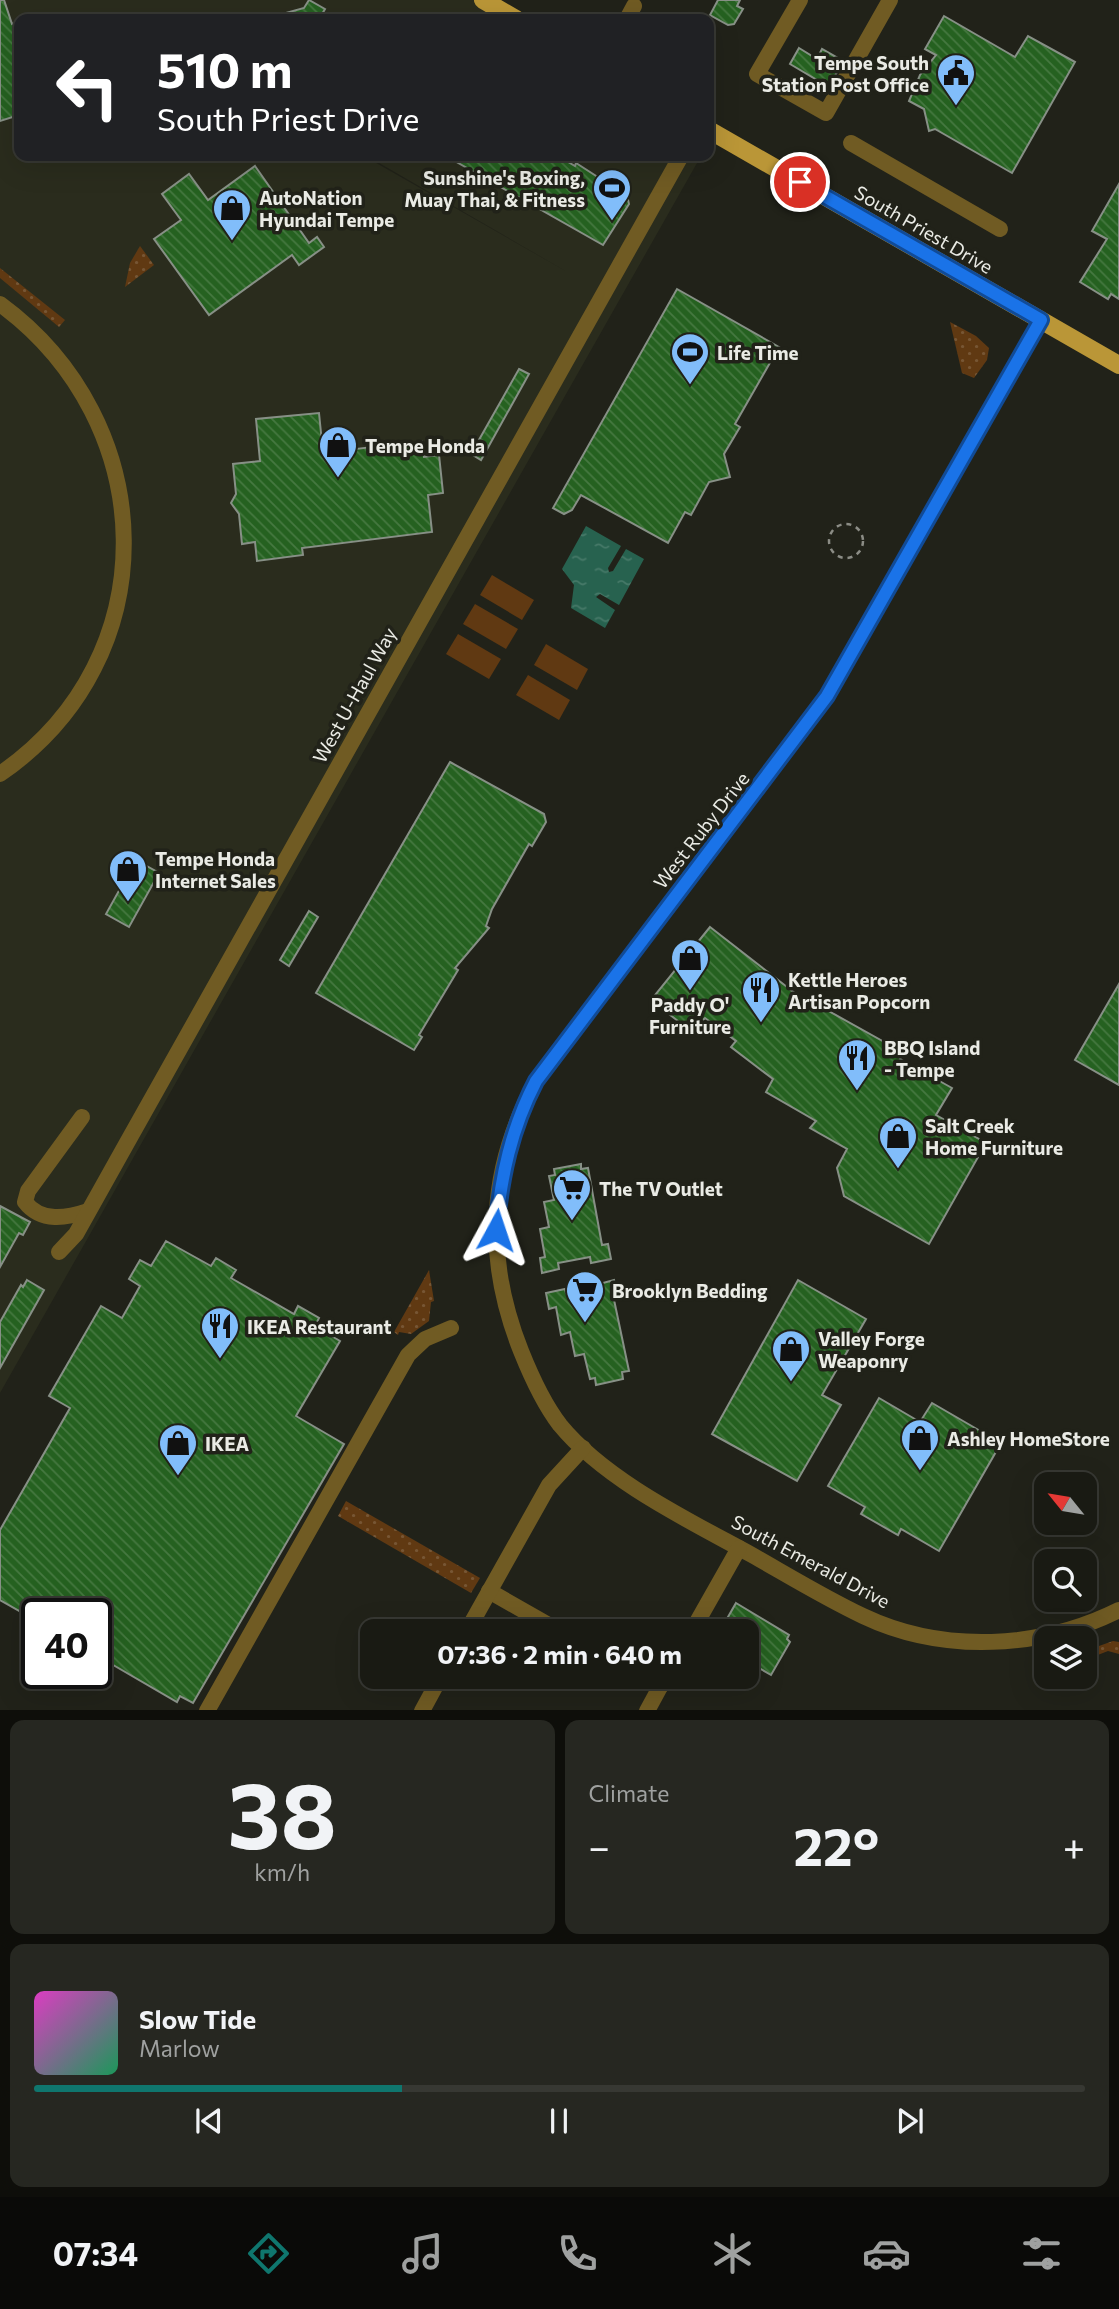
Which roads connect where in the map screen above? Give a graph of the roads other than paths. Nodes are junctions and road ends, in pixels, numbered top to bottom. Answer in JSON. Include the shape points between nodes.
{"nodes":[{"id":1,"x":482,"y":0,"type":"edge"},
{"id":2,"x":800,"y":0,"type":"edge"},
{"id":3,"x":890,"y":0,"type":"edge"},
{"id":4,"x":507,"y":14,"type":"edge"},
{"id":5,"x":714,"y":133,"type":"edge"},
{"id":6,"x":851,"y":143,"type":"dead end"},
{"id":7,"x":678,"y":161,"type":"edge"},
{"id":8,"x":1000,"y":229,"type":"dead end"},
{"id":9,"x":0,"y":304,"type":"edge"},
{"id":10,"x":1041,"y":320,"type":"junction"},
{"id":11,"x":1119,"y":365,"type":"edge"},
{"id":12,"x":0,"y":774,"type":"edge"},
{"id":13,"x":82,"y":1118,"type":"dead end"},
{"id":14,"x":88,"y":1211,"type":"junction"},
{"id":15,"x":59,"y":1252,"type":"dead end"},
{"id":16,"x":451,"y":1328,"type":"dead end"},
{"id":17,"x":534,"y":1383,"type":"joint"},
{"id":18,"x":583,"y":1448,"type":"junction"},
{"id":19,"x":739,"y":1548,"type":"junction"},
{"id":20,"x":489,"y":1591,"type":"junction"},
{"id":21,"x":1119,"y":1610,"type":"edge"},
{"id":22,"x":474,"y":1619,"type":"edge"},
{"id":23,"x":538,"y":1619,"type":"edge"},
{"id":24,"x":699,"y":1619,"type":"edge"},
{"id":25,"x":434,"y":1689,"type":"edge"},
{"id":26,"x":659,"y":1689,"type":"edge"},
{"id":27,"x":207,"y":1710,"type":"edge"},
{"id":28,"x":422,"y":1710,"type":"edge"},
{"id":29,"x":647,"y":1710,"type":"edge"}],
"edges":[{"from":1,"to":4,"type":"main road"},
{"from":2,"to":3,"type":"street","via":[[757,74],[826,113]]},
{"from":5,"to":10,"type":"main road","name":"South Priest Drive"},
{"from":6,"to":8,"type":"street"},
{"from":7,"to":14,"type":"street","name":"West U-Haul Way"},
{"from":9,"to":12,"type":"street","via":[[63,362],[92,410],[117,476],[125,540],[119,590],[96,661],[47,735]]},
{"from":10,"to":11,"type":"main road","name":"South Priest Drive"},
{"from":10,"to":17,"type":"street","name":"West Ruby Drive","via":[[827,696],[553,1056],[524,1105],[500,1188],[495,1251],[507,1314]]},
{"from":13,"to":14,"type":"street","via":[[28,1191],[25,1202],[37,1213],[52,1217]]},
{"from":14,"to":15,"type":"street","name":"West U-Haul Way"},
{"from":16,"to":27,"type":"street","via":[[425,1339],[408,1355]]},
{"from":17,"to":18,"type":"street","name":"South Emerald Drive","via":[[560,1425]]},
{"from":18,"to":19,"type":"street","name":"South Emerald Drive","via":[[635,1487]]},
{"from":18,"to":20,"type":"street","via":[[549,1485]]},
{"from":19,"to":21,"type":"street","name":"South Emerald Drive","via":[[864,1617],[961,1642],[1043,1637]]},
{"from":19,"to":24,"type":"street"},
{"from":20,"to":22,"type":"street"},
{"from":20,"to":23,"type":"street"},
{"from":25,"to":28,"type":"street"},
{"from":26,"to":29,"type":"street"}]}
